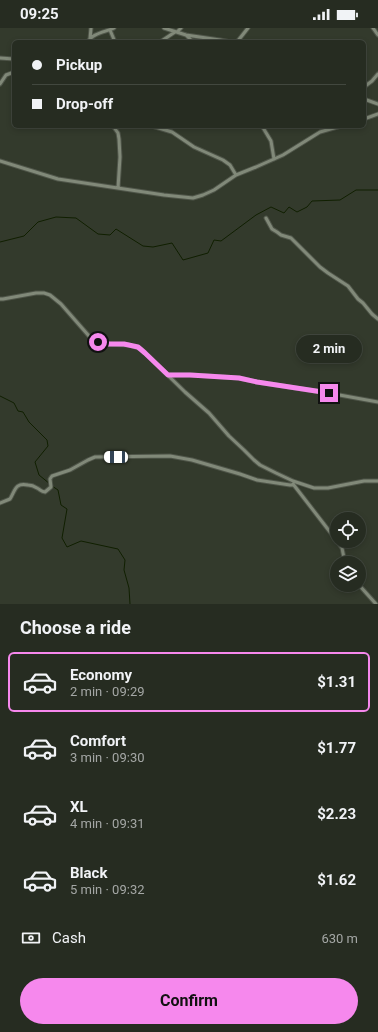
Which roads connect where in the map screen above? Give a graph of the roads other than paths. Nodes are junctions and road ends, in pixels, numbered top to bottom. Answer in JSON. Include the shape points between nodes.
{"nodes":[{"id":1,"x":91,"y":28,"type":"edge"},
{"id":2,"x":164,"y":28,"type":"edge"},
{"id":3,"x":181,"y":28,"type":"edge"},
{"id":4,"x":248,"y":28,"type":"edge"},
{"id":5,"x":373,"y":28,"type":"edge"},
{"id":6,"x":112,"y":29,"type":"edge"},
{"id":7,"x":176,"y":32,"type":"junction"},
{"id":8,"x":186,"y":35,"type":"junction"},
{"id":9,"x":378,"y":35,"type":"edge"},
{"id":10,"x":89,"y":40,"type":"edge"},
{"id":11,"x":115,"y":40,"type":"edge"},
{"id":12,"x":163,"y":40,"type":"edge"},
{"id":13,"x":191,"y":40,"type":"edge"},
{"id":14,"x":220,"y":40,"type":"edge"},
{"id":15,"x":239,"y":40,"type":"edge"},
{"id":16,"x":0,"y":58,"type":"edge"},
{"id":17,"x":12,"y":59,"type":"edge"},
{"id":18,"x":12,"y":73,"type":"edge"},
{"id":19,"x":378,"y":74,"type":"edge"},
{"id":20,"x":0,"y":84,"type":"edge"},
{"id":21,"x":366,"y":86,"type":"edge"},
{"id":22,"x":366,"y":100,"type":"edge"},
{"id":23,"x":378,"y":104,"type":"edge"},
{"id":24,"x":378,"y":114,"type":"edge"},
{"id":25,"x":366,"y":118,"type":"edge"},
{"id":26,"x":114,"y":128,"type":"edge"},
{"id":27,"x":159,"y":128,"type":"edge"},
{"id":28,"x":263,"y":128,"type":"edge"},
{"id":29,"x":333,"y":128,"type":"edge"},
{"id":30,"x":274,"y":159,"type":"junction"},
{"id":31,"x":0,"y":161,"type":"edge"},
{"id":32,"x":236,"y":175,"type":"junction"},
{"id":33,"x":118,"y":188,"type":"junction"},
{"id":34,"x":266,"y":218,"type":"dead end"},
{"id":35,"x":0,"y":299,"type":"edge"},
{"id":36,"x":378,"y":319,"type":"edge"},
{"id":37,"x":168,"y":375,"type":"junction"},
{"id":38,"x":378,"y":402,"type":"edge"},
{"id":39,"x":288,"y":478,"type":"junction"},
{"id":40,"x":378,"y":481,"type":"edge"},
{"id":41,"x":294,"y":484,"type":"junction"},
{"id":42,"x":0,"y":503,"type":"edge"},
{"id":43,"x":330,"y":532,"type":"edge"},
{"id":44,"x":365,"y":592,"type":"edge"},
{"id":45,"x":376,"y":604,"type":"edge"}],
"edges":[{"from":1,"to":10,"type":"street"},
{"from":2,"to":7,"type":"street"},
{"from":3,"to":7,"type":"street"},
{"from":4,"to":15,"type":"street"},
{"from":5,"to":9,"type":"street"},
{"from":6,"to":10,"type":"street"},
{"from":6,"to":11,"type":"street"},
{"from":7,"to":8,"type":"street"},
{"from":7,"to":12,"type":"street"},
{"from":8,"to":13,"type":"street"},
{"from":8,"to":14,"type":"street"},
{"from":16,"to":17,"type":"street"},
{"from":18,"to":20,"type":"street","via":[[6,75]]},
{"from":19,"to":21,"type":"street"},
{"from":22,"to":23,"type":"street"},
{"from":24,"to":25,"type":"street"},
{"from":26,"to":33,"type":"street","via":[[118,135],[120,157]]},
{"from":27,"to":32,"type":"street","via":[[172,132],[194,148],[224,160]]},
{"from":28,"to":30,"type":"street","via":[[271,141]]},
{"from":29,"to":30,"type":"street","via":[[320,132]]},
{"from":30,"to":32,"type":"street"},
{"from":31,"to":33,"type":"street","via":[[58,179]]},
{"from":32,"to":33,"type":"street","via":[[214,190],[193,198]]},
{"from":34,"to":36,"type":"street","via":[[272,229],[291,238],[324,271],[348,286]]},
{"from":35,"to":37,"type":"street","via":[[36,293],[50,295],[94,340],[104,344],[138,347]]},
{"from":37,"to":38,"type":"street","via":[[239,378]]},
{"from":37,"to":39,"type":"street","via":[[256,462]]},
{"from":39,"to":40,"type":"street","via":[[314,488]]},
{"from":39,"to":41,"type":"street"},
{"from":41,"to":42,"type":"street","via":[[257,480],[176,456],[104,457],[88,460],[52,476],[51,487],[45,492],[32,486],[19,485],[10,499]]},
{"from":41,"to":43,"type":"street"},
{"from":44,"to":45,"type":"street"}]}
